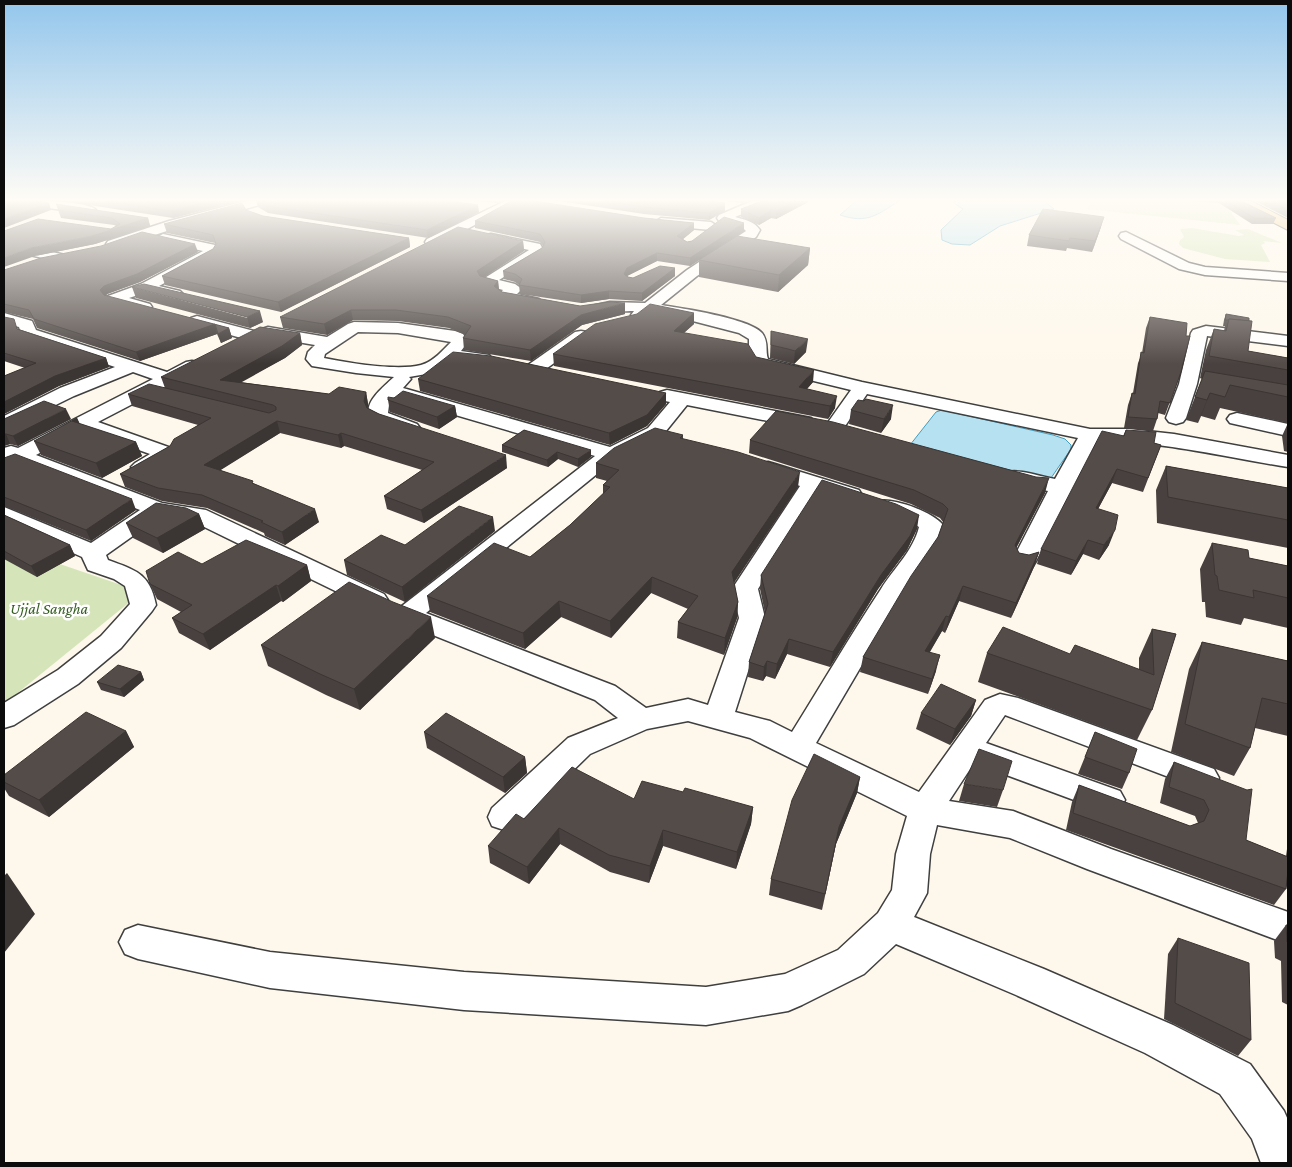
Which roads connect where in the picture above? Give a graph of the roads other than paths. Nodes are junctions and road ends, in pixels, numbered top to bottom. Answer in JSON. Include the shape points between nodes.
{"nodes":[{"id":1,"x":58,"y":255,"type":"edge"},
{"id":2,"x":205,"y":255,"type":"edge"},
{"id":3,"x":531,"y":255,"type":"edge"},
{"id":4,"x":717,"y":255,"type":"edge"},
{"id":5,"x":1164,"y":255,"type":"edge"},
{"id":6,"x":31,"y":264,"type":"edge"},
{"id":7,"x":671,"y":270,"type":"edge"},
{"id":8,"x":692,"y":273,"type":"junction"},
{"id":9,"x":1288,"y":277,"type":"edge"},
{"id":10,"x":146,"y":287,"type":"junction"},
{"id":11,"x":192,"y":298,"type":"edge"},
{"id":12,"x":554,"y":305,"type":"edge"},
{"id":13,"x":572,"y":308,"type":"edge"},
{"id":14,"x":647,"y":308,"type":"junction"},
{"id":15,"x":160,"y":311,"type":"edge"},
{"id":16,"x":178,"y":316,"type":"edge"},
{"id":17,"x":4,"y":318,"type":"edge"},
{"id":18,"x":284,"y":320,"type":"edge"},
{"id":19,"x":624,"y":323,"type":"edge"},
{"id":20,"x":597,"y":327,"type":"edge"},
{"id":21,"x":256,"y":333,"type":"junction"},
{"id":22,"x":1288,"y":341,"type":"edge"},
{"id":23,"x":330,"y":343,"type":"junction"},
{"id":24,"x":227,"y":348,"type":"edge"},
{"id":25,"x":448,"y":355,"type":"junction"},
{"id":26,"x":210,"y":357,"type":"edge"},
{"id":27,"x":517,"y":365,"type":"junction"},
{"id":28,"x":131,"y":367,"type":"junction"},
{"id":29,"x":409,"y":371,"type":"junction"},
{"id":30,"x":562,"y":375,"type":"edge"},
{"id":31,"x":168,"y":378,"type":"junction"},
{"id":32,"x":862,"y":387,"type":"junction"},
{"id":33,"x":391,"y":390,"type":"junction"},
{"id":34,"x":645,"y":392,"type":"edge"},
{"id":35,"x":682,"y":400,"type":"junction"},
{"id":36,"x":1176,"y":418,"type":"dead end"},
{"id":37,"x":1237,"y":419,"type":"dead end"},
{"id":38,"x":4,"y":423,"type":"edge"},
{"id":39,"x":81,"y":423,"type":"junction"},
{"id":40,"x":1288,"y":430,"type":"edge"},
{"id":41,"x":426,"y":433,"type":"edge"},
{"id":42,"x":1090,"y":435,"type":"junction"},
{"id":43,"x":611,"y":454,"type":"junction"},
{"id":44,"x":9,"y":455,"type":"edge"},
{"id":45,"x":1288,"y":461,"type":"edge"},
{"id":46,"x":748,"y":462,"type":"edge"},
{"id":47,"x":993,"y":472,"type":"edge"},
{"id":48,"x":813,"y":483,"type":"junction"},
{"id":49,"x":1062,"y":486,"type":"junction"},
{"id":50,"x":104,"y":488,"type":"junction"},
{"id":51,"x":157,"y":509,"type":"junction"},
{"id":52,"x":4,"y":514,"type":"edge"},
{"id":53,"x":93,"y":553,"type":"junction"},
{"id":54,"x":1024,"y":561,"type":"edge"},
{"id":55,"x":407,"y":615,"type":"junction"},
{"id":56,"x":4,"y":717,"type":"edge"},
{"id":57,"x":718,"y":717,"type":"junction"},
{"id":58,"x":641,"y":720,"type":"junction"},
{"id":59,"x":798,"y":747,"type":"junction"},
{"id":60,"x":968,"y":749,"type":"junction"},
{"id":61,"x":1229,"y":788,"type":"edge"},
{"id":62,"x":925,"y":810,"type":"junction"},
{"id":63,"x":1135,"y":810,"type":"edge"},
{"id":64,"x":504,"y":818,"type":"dead end"},
{"id":65,"x":891,"y":925,"type":"junction"},
{"id":66,"x":1288,"y":928,"type":"edge"},
{"id":67,"x":138,"y":942,"type":"dead end"},
{"id":68,"x":1283,"y":1163,"type":"edge"}],
"edges":[{"from":1,"to":6,"type":"street","via":[[65,257]]},
{"from":2,"to":10,"type":"street"},
{"from":3,"to":12,"type":"street","via":[[487,282],[514,290],[505,296],[508,298]]},
{"from":4,"to":8,"type":"street"},
{"from":5,"to":9,"type":"street","via":[[1184,266],[1205,271]]},
{"from":7,"to":8,"type":"street"},
{"from":8,"to":14,"type":"street"},
{"from":10,"to":11,"type":"street"},
{"from":10,"to":15,"type":"street","via":[[113,299]]},
{"from":13,"to":14,"type":"street"},
{"from":14,"to":19,"type":"street"},
{"from":14,"to":32,"type":"street","via":[[738,326],[758,338],[758,358],[762,363]]},
{"from":16,"to":21,"type":"street"},
{"from":17,"to":28,"type":"street","via":[[26,324],[28,333]]},
{"from":18,"to":21,"type":"street"},
{"from":20,"to":27,"type":"street"},
{"from":21,"to":23,"type":"street"},
{"from":21,"to":24,"type":"street"},
{"from":22,"to":36,"type":"street","via":[[1206,331],[1199,333],[1197,386]]},
{"from":23,"to":25,"type":"street","via":[[354,327],[398,328],[454,337],[460,342]]},
{"from":23,"to":29,"type":"street","via":[[317,352],[315,359],[318,362]]},
{"from":25,"to":27,"type":"street"},
{"from":25,"to":29,"type":"street","via":[[423,370]]},
{"from":26,"to":31,"type":"street"},
{"from":27,"to":30,"type":"street"},
{"from":28,"to":31,"type":"street"},
{"from":28,"to":38,"type":"street","via":[[67,392]]},
{"from":29,"to":33,"type":"street"},
{"from":31,"to":39,"type":"street"},
{"from":32,"to":35,"type":"street","via":[[843,431]]},
{"from":32,"to":42,"type":"street"},
{"from":33,"to":41,"type":"street","via":[[380,402],[379,416]]},
{"from":33,"to":43,"type":"street"},
{"from":34,"to":35,"type":"street"},
{"from":35,"to":43,"type":"street","via":[[664,435]]},
{"from":37,"to":40,"type":"street"},
{"from":39,"to":44,"type":"street"},
{"from":39,"to":50,"type":"street","via":[[167,453]]},
{"from":42,"to":45,"type":"street","via":[[1174,440]]},
{"from":42,"to":49,"type":"street"},
{"from":43,"to":55,"type":"street"},
{"from":44,"to":50,"type":"street"},
{"from":46,"to":48,"type":"street"},
{"from":47,"to":49,"type":"street"},
{"from":48,"to":57,"type":"street","via":[[745,589],[752,618]]},
{"from":48,"to":59,"type":"street","via":[[902,511],[930,525],[930,533]]},
{"from":49,"to":54,"type":"street"},
{"from":50,"to":51,"type":"street"},
{"from":51,"to":53,"type":"street","via":[[110,538]]},
{"from":51,"to":55,"type":"street","via":[[198,515]]},
{"from":52,"to":53,"type":"street"},
{"from":53,"to":56,"type":"street","via":[[97,565],[135,580],[142,592],[143,605],[112,642],[68,677]]},
{"from":55,"to":58,"type":"street","via":[[605,693]]},
{"from":57,"to":58,"type":"street","via":[[688,710]]},
{"from":57,"to":59,"type":"street"},
{"from":58,"to":64,"type":"street","via":[[579,746]]},
{"from":59,"to":62,"type":"street"},
{"from":60,"to":61,"type":"street","via":[[995,708],[1008,704]]},
{"from":60,"to":62,"type":"street"},
{"from":60,"to":63,"type":"street"},
{"from":62,"to":65,"type":"street","via":[[913,854],[909,893]]},
{"from":62,"to":66,"type":"street","via":[[1013,825]]},
{"from":65,"to":67,"type":"street","via":[[851,962],[788,992],[706,1006],[464,992],[280,971]]},
{"from":65,"to":68,"type":"street","via":[[1151,1036],[1235,1079],[1269,1126]]}]}
